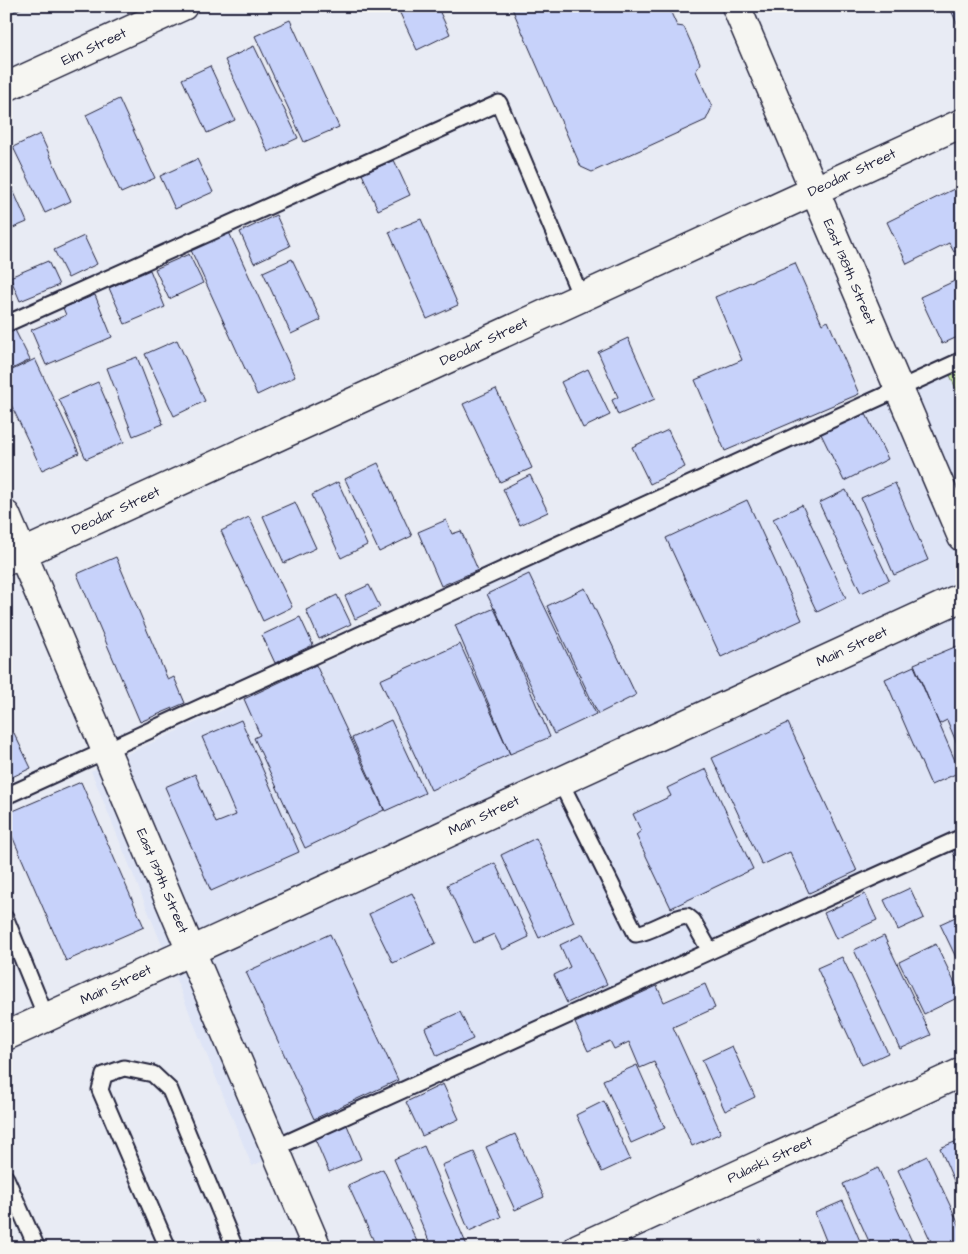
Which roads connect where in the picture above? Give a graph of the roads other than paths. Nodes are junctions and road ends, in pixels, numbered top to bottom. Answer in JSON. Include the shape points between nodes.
{"nodes":[{"id":1,"x":183,"y":6,"type":"edge"},
{"id":2,"x":736,"y":6,"type":"edge"},
{"id":3,"x":6,"y":87,"type":"edge"},
{"id":4,"x":962,"y":123,"type":"edge"},
{"id":5,"x":815,"y":190,"type":"junction"},
{"id":6,"x":581,"y":297,"type":"junction"},
{"id":7,"x":6,"y":324,"type":"edge"},
{"id":8,"x":962,"y":360,"type":"edge"},
{"id":9,"x":899,"y":389,"type":"junction"},
{"id":10,"x":6,"y":515,"type":"edge"},
{"id":11,"x":962,"y":537,"type":"edge"},
{"id":12,"x":14,"y":557,"type":"edge"},
{"id":13,"x":962,"y":597,"type":"edge"},
{"id":14,"x":106,"y":750,"type":"junction"},
{"id":15,"x":560,"y":782,"type":"junction"},
{"id":16,"x":6,"y":796,"type":"edge"},
{"id":17,"x":962,"y":837,"type":"edge"},
{"id":18,"x":6,"y":919,"type":"edge"},
{"id":19,"x":192,"y":950,"type":"junction"},
{"id":20,"x":710,"y":951,"type":"junction"},
{"id":21,"x":46,"y":1017,"type":"junction"},
{"id":22,"x":6,"y":1036,"type":"edge"},
{"id":23,"x":962,"y":1072,"type":"edge"},
{"id":24,"x":275,"y":1148,"type":"junction"},
{"id":25,"x":6,"y":1178,"type":"edge"},
{"id":26,"x":37,"y":1248,"type":"edge"},
{"id":27,"x":168,"y":1248,"type":"edge"},
{"id":28,"x":235,"y":1248,"type":"edge"},
{"id":29,"x":317,"y":1248,"type":"edge"},
{"id":30,"x":578,"y":1248,"type":"edge"}],
"edges":[{"from":1,"to":3,"type":"street","name":"Elm Street"},
{"from":2,"to":5,"type":"street","name":"East 138th Street"},
{"from":4,"to":5,"type":"street","name":"Deodar Street"},
{"from":5,"to":6,"type":"street","name":"Deodar Street"},
{"from":5,"to":9,"type":"street","name":"East 138th Street"},
{"from":6,"to":7,"type":"lane","via":[[499,103]]},
{"from":6,"to":12,"type":"street","name":"Deodar Street"},
{"from":8,"to":9,"type":"lane"},
{"from":9,"to":11,"type":"street","name":"East 138th Street"},
{"from":9,"to":14,"type":"lane"},
{"from":10,"to":12,"type":"street","name":"East 139th Street"},
{"from":12,"to":14,"type":"street","name":"East 139th Street"},
{"from":13,"to":15,"type":"street","name":"Main Street"},
{"from":14,"to":16,"type":"lane"},
{"from":14,"to":19,"type":"street","name":"East 139th Street"},
{"from":15,"to":19,"type":"street","name":"Main Street"},
{"from":15,"to":20,"type":"lane","via":[[636,934],[687,916]]},
{"from":17,"to":20,"type":"lane"},
{"from":18,"to":21,"type":"lane"},
{"from":19,"to":21,"type":"street","name":"Main Street"},
{"from":19,"to":24,"type":"street","name":"East 139th Street"},
{"from":20,"to":24,"type":"lane"},
{"from":21,"to":22,"type":"street","name":"Main Street"},
{"from":23,"to":30,"type":"street","name":"Pulaski Street"},
{"from":24,"to":29,"type":"street","name":"East 139th Street"},
{"from":25,"to":26,"type":"lane"},
{"from":27,"to":28,"type":"lane","via":[[100,1090],[104,1076],[124,1068],[153,1074],[170,1090]]}]}
